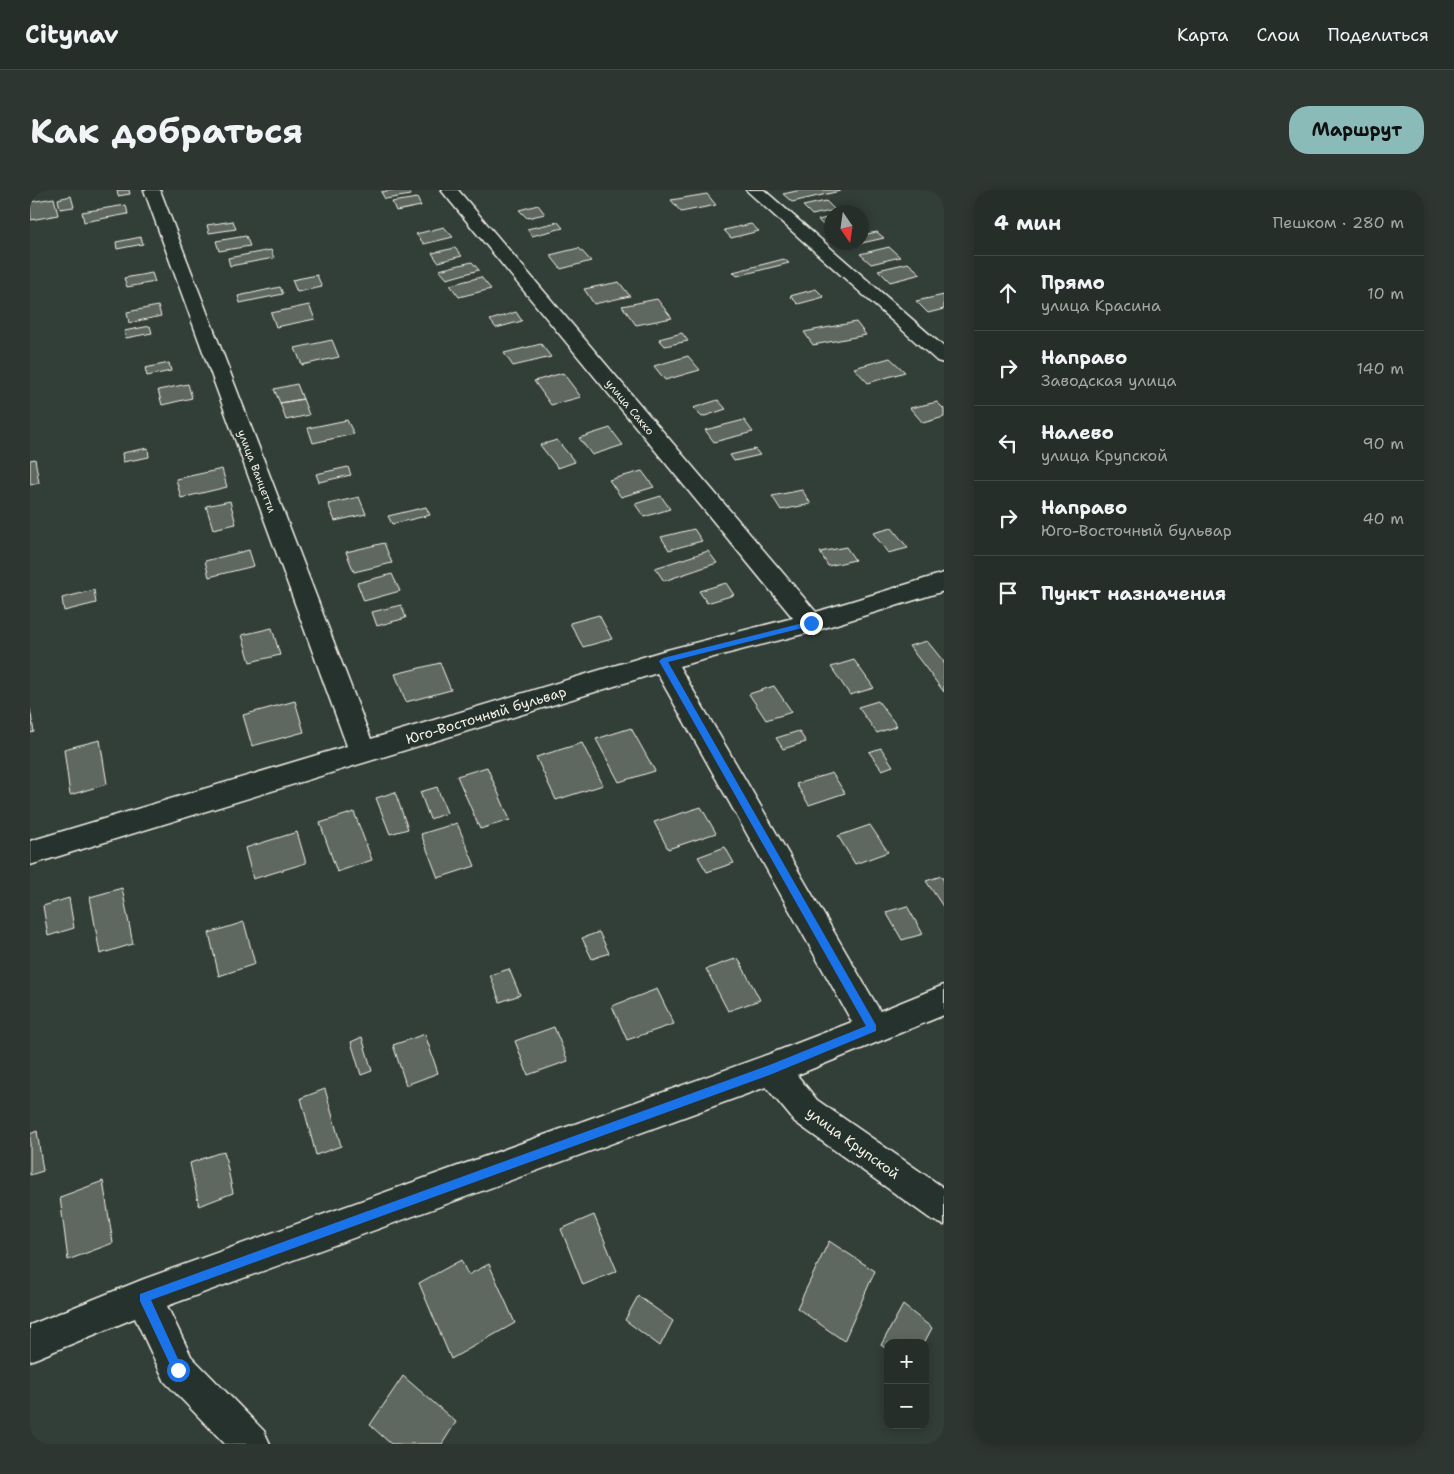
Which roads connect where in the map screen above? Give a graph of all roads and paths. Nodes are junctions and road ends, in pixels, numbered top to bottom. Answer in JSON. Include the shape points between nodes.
{"nodes":[{"id":1,"x":152,"y":190,"type":"edge"},
{"id":2,"x":449,"y":190,"type":"edge"},
{"id":3,"x":754,"y":190,"type":"edge"},
{"id":4,"x":944,"y":357,"type":"edge"},
{"id":5,"x":944,"y":582,"type":"edge"},
{"id":6,"x":811,"y":623,"type":"junction"},
{"id":7,"x":663,"y":661,"type":"junction"},
{"id":8,"x":363,"y":753,"type":"junction"},
{"id":9,"x":30,"y":852,"type":"edge"},
{"id":10,"x":944,"y":1000,"type":"edge"},
{"id":11,"x":872,"y":1028,"type":"junction"},
{"id":12,"x":772,"y":1069,"type":"junction"},
{"id":13,"x":944,"y":1208,"type":"edge"},
{"id":14,"x":144,"y":1297,"type":"junction"},
{"id":15,"x":30,"y":1343,"type":"edge"},
{"id":16,"x":251,"y":1444,"type":"edge"}],
"edges":[{"from":1,"to":8,"type":"street","name":"улица Ванцетти"},
{"from":2,"to":6,"type":"street","name":"улица Сакко"},
{"from":3,"to":4,"type":"street"},
{"from":5,"to":6,"type":"street","name":"Юго-Восточный бульвар"},
{"from":6,"to":7,"type":"street","name":"Юго-Восточный бульвар"},
{"from":7,"to":8,"type":"street","name":"Юго-Восточный бульвар"},
{"from":7,"to":11,"type":"street"},
{"from":8,"to":9,"type":"street","name":"Юго-Восточный бульвар"},
{"from":10,"to":11,"type":"street"},
{"from":11,"to":12,"type":"street"},
{"from":12,"to":13,"type":"street","name":"улица Крупской","via":[[806,1111]]},
{"from":12,"to":14,"type":"street"},
{"from":14,"to":15,"type":"street"},
{"from":14,"to":16,"type":"street","via":[[178,1370]]}]}
